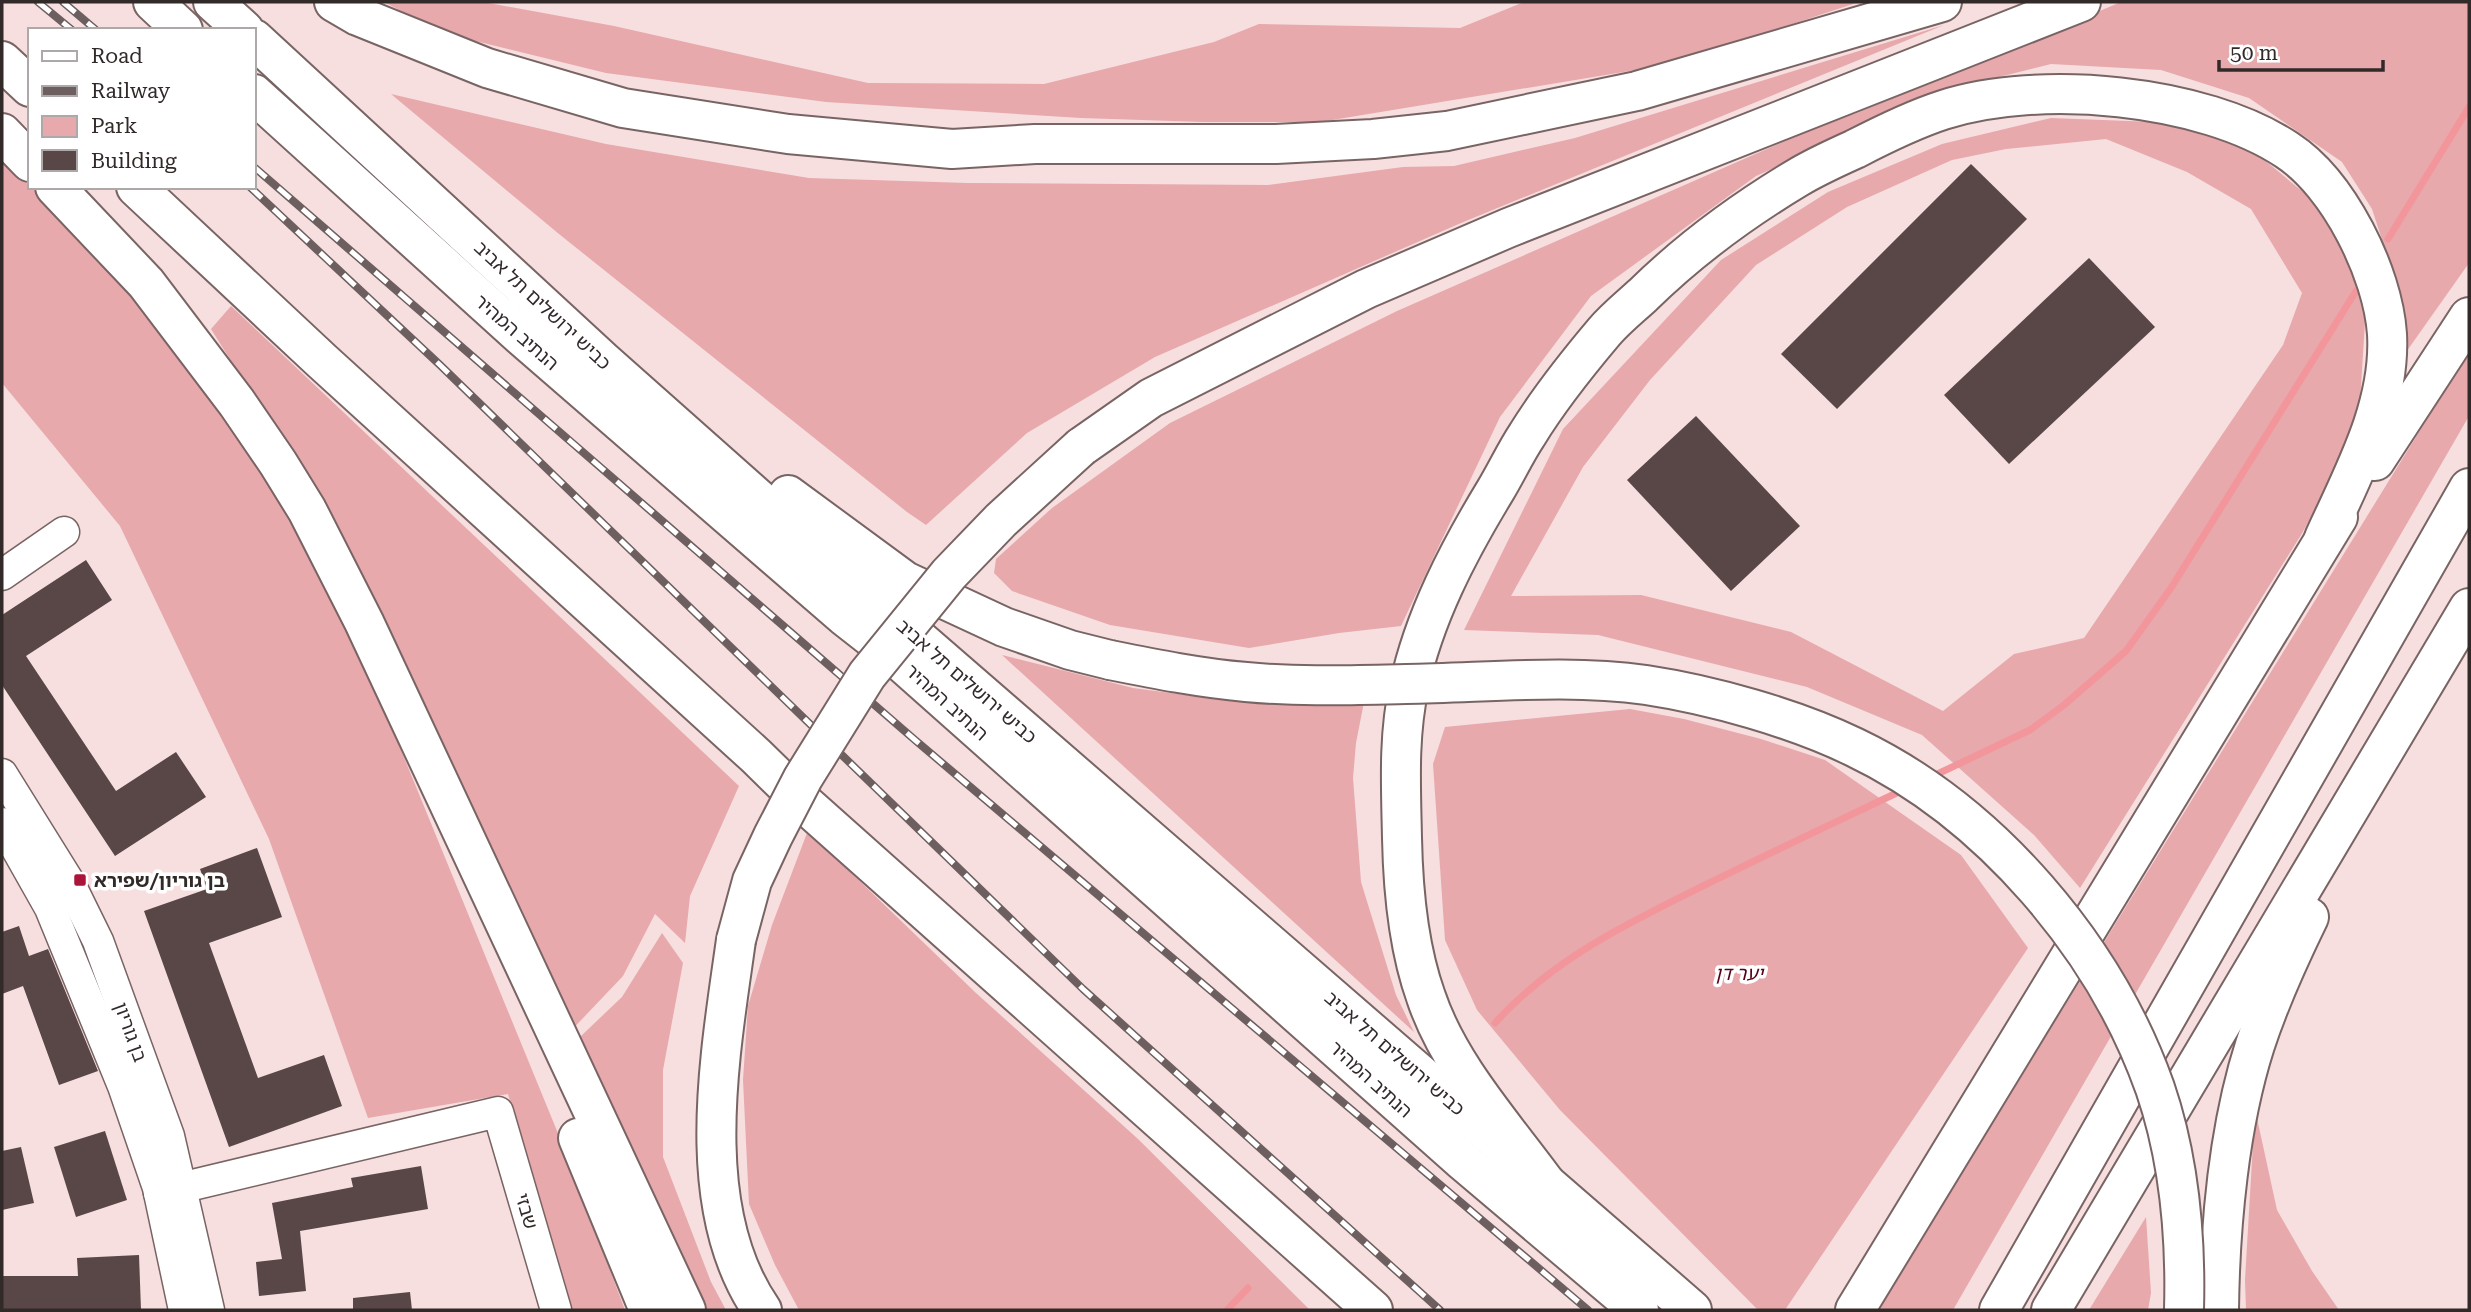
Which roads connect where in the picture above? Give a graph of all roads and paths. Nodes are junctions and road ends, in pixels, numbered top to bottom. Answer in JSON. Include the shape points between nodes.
{"nodes":[{"id":1,"x":153,"y":2,"type":"edge"},
{"id":2,"x":213,"y":2,"type":"edge"},
{"id":3,"x":334,"y":2,"type":"edge"},
{"id":4,"x":1942,"y":2,"type":"edge"},
{"id":5,"x":2081,"y":2,"type":"edge"},
{"id":6,"x":181,"y":28,"type":"edge"},
{"id":7,"x":242,"y":28,"type":"edge"},
{"id":8,"x":256,"y":41,"type":"edge"},
{"id":9,"x":2,"y":61,"type":"edge"},
{"id":10,"x":28,"y":85,"type":"edge"},
{"id":11,"x":256,"y":96,"type":"edge"},
{"id":12,"x":2,"y":133,"type":"edge"},
{"id":13,"x":28,"y":160,"type":"edge"},
{"id":14,"x":57,"y":189,"type":"edge"},
{"id":15,"x":138,"y":189,"type":"edge"},
{"id":16,"x":2469,"y":317,"type":"edge"},
{"id":17,"x":603,"y":361,"type":"junction"},
{"id":18,"x":2469,"y":488,"type":"edge"},
{"id":19,"x":64,"y":531,"type":"dead end"},
{"id":20,"x":2324,"y":538,"type":"junction"},
{"id":21,"x":2,"y":575,"type":"edge"},
{"id":22,"x":2460,"y":623,"type":"edge"},
{"id":23,"x":387,"y":673,"type":"junction"},
{"id":24,"x":2,"y":774,"type":"edge"},
{"id":25,"x":2,"y":823,"type":"edge"},
{"id":26,"x":1548,"y":1186,"type":"junction"},
{"id":27,"x":170,"y":1191,"type":"junction"},
{"id":28,"x":1857,"y":1308,"type":"edge"},
{"id":29,"x":184,"y":1310,"type":"edge"},
{"id":30,"x":209,"y":1310,"type":"edge"},
{"id":31,"x":556,"y":1310,"type":"edge"},
{"id":32,"x":649,"y":1310,"type":"edge"},
{"id":33,"x":686,"y":1310,"type":"edge"},
{"id":34,"x":762,"y":1310,"type":"edge"},
{"id":35,"x":1373,"y":1310,"type":"edge"},
{"id":36,"x":1639,"y":1310,"type":"edge"},
{"id":37,"x":1692,"y":1310,"type":"edge"},
{"id":38,"x":1998,"y":1310,"type":"edge"},
{"id":39,"x":2051,"y":1310,"type":"edge"},
{"id":40,"x":2184,"y":1310,"type":"edge"},
{"id":41,"x":2219,"y":1310,"type":"edge"}],
"edges":[{"from":1,"to":6,"type":"highway"},
{"from":2,"to":7,"type":"highway"},
{"from":3,"to":4,"type":"highway","via":[[487,68],[623,108],[788,134],[952,149],[1035,144],[1276,144],[1447,131],[1637,92]]},
{"from":5,"to":34,"type":"highway","bridge":true,"via":[[1508,228],[1366,289],[1151,398],[1081,447],[1001,520],[949,574],[867,675],[803,778],[752,881],[736,940],[715,1112],[718,1177],[727,1230],[746,1288]]},
{"from":8,"to":17,"type":"highway","name":"כביש ירושלים תל אביב"},
{"from":9,"to":10,"type":"highway"},
{"from":11,"to":36,"type":"highway","name":"הנתיב המהיר","via":[[521,337],[890,652],[1464,1161]]},
{"from":12,"to":13,"type":"highway"},
{"from":14,"to":23,"type":"highway","via":[[146,283],[278,463],[328,550]]},
{"from":15,"to":35,"type":"highway","via":[[805,804]]},
{"from":16,"to":20,"type":"highway"},
{"from":17,"to":26,"type":"highway","name":"כביש ירושלים תל אביב"},
{"from":17,"to":40,"type":"highway","bridge":true,"via":[[905,581],[1070,650],[1251,683],[1572,680],[1644,685],[1805,727],[1855,747],[1923,787],[1988,839],[2028,879],[2114,999],[2155,1088],[2170,1143],[2182,1221]]},
{"from":18,"to":38,"type":"highway"},
{"from":19,"to":21,"type":"street"},
{"from":20,"to":26,"type":"highway","via":[[2358,463],[2383,387],[2387,332],[2382,300],[2353,226],[2326,188],[2293,153],[2256,131],[2186,110],[2093,95],[2033,95],[1948,108],[1906,123],[1798,177],[1677,261],[1608,327],[1529,431],[1467,535],[1445,584],[1423,635],[1404,718],[1403,869],[1413,949],[1426,999],[1452,1056]]},
{"from":20,"to":28,"type":"highway"},
{"from":22,"to":39,"type":"highway"},
{"from":22,"to":41,"type":"highway","via":[[2306,923],[2255,1045],[2243,1087],[2227,1192]]},
{"from":23,"to":32,"type":"highway"},
{"from":23,"to":33,"type":"highway"},
{"from":24,"to":27,"type":"street","name":"בן גוריון","via":[[68,880],[98,941],[169,1136]]},
{"from":25,"to":27,"type":"street","name":"בן גוריון","via":[[50,908]]},
{"from":26,"to":37,"type":"highway","name":"כביש ירושלים תל אביב"},
{"from":27,"to":29,"type":"street","name":"בן גוריון"},
{"from":27,"to":30,"type":"street","name":"בן גוריון"},
{"from":27,"to":31,"type":"street","name":"שבזי","via":[[498,1112]]}]}
